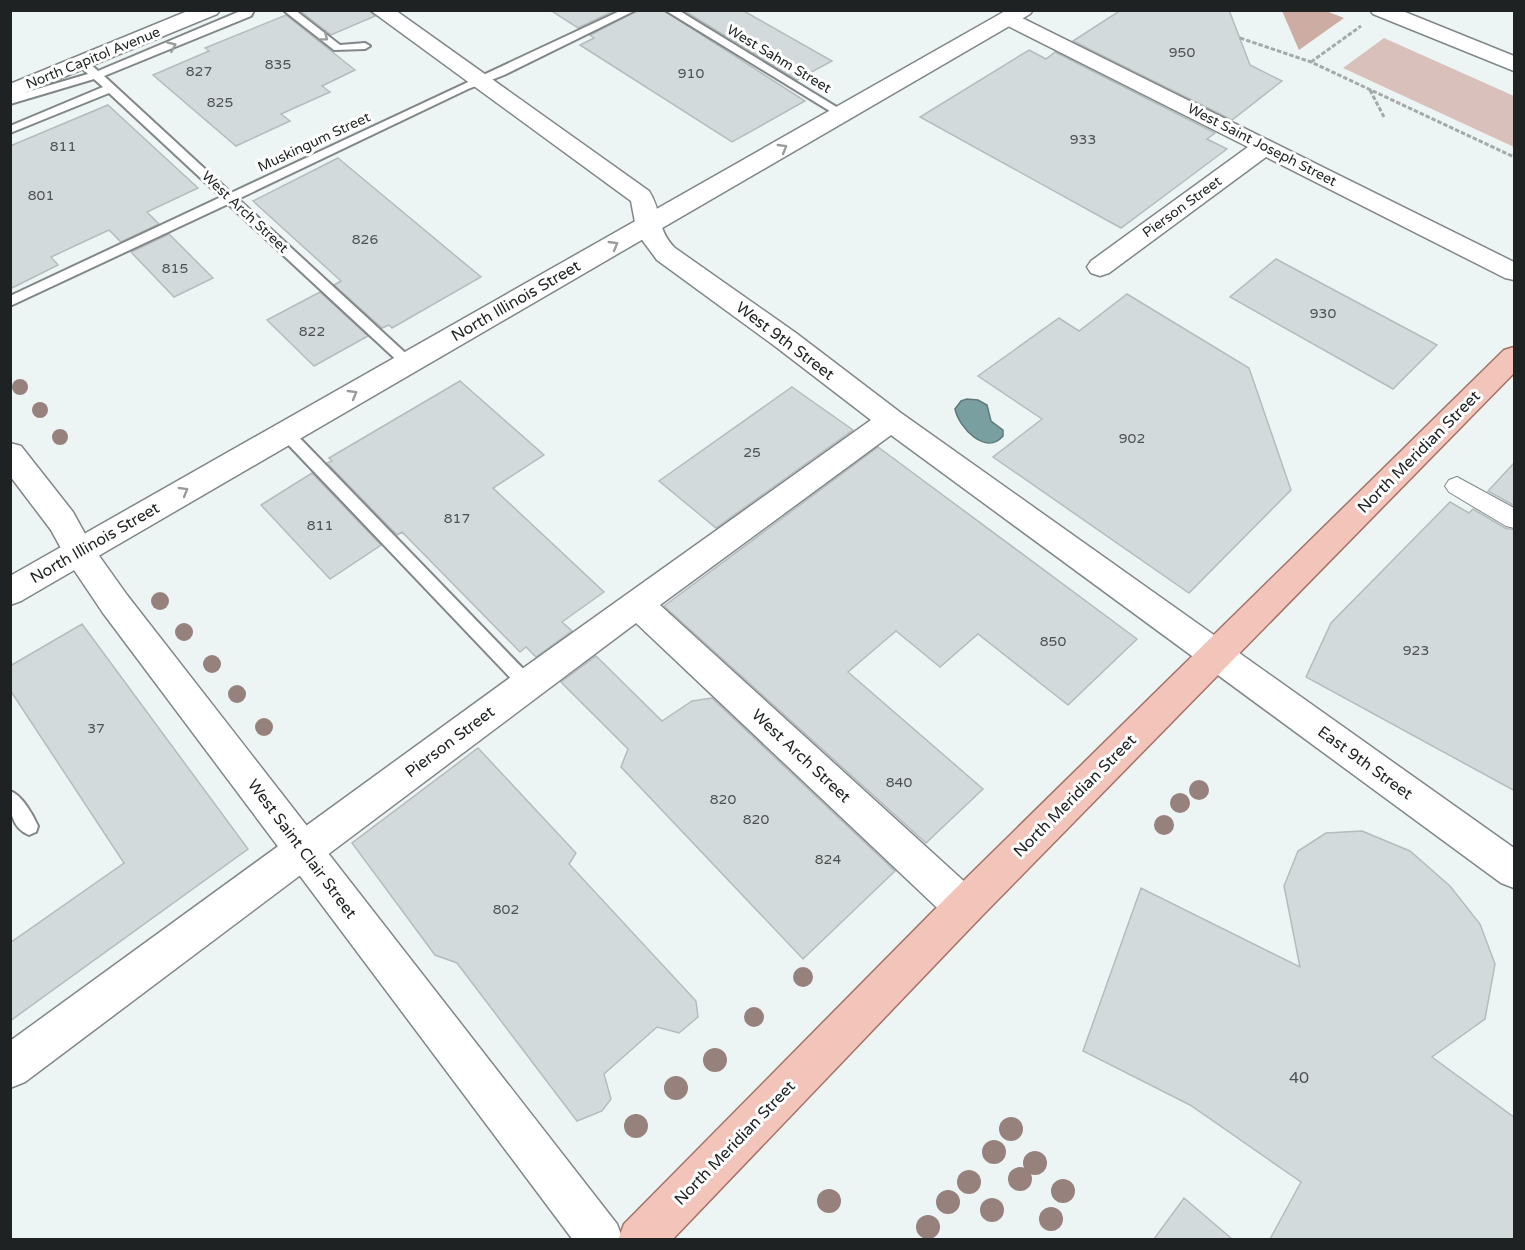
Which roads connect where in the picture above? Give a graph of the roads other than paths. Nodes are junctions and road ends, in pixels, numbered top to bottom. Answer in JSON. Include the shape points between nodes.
{"nodes":[{"id":1,"x":210,"y":10,"type":"edge"},
{"id":2,"x":249,"y":10,"type":"edge"},
{"id":3,"x":288,"y":10,"type":"edge"},
{"id":4,"x":380,"y":10,"type":"edge"},
{"id":5,"x":631,"y":10,"type":"edge"},
{"id":6,"x":670,"y":10,"type":"edge"},
{"id":7,"x":1016,"y":14,"type":"edge"},
{"id":8,"x":1374,"y":16,"type":"edge"},
{"id":9,"x":365,"y":46,"type":"dead end"},
{"id":10,"x":1515,"y":64,"type":"edge"},
{"id":11,"x":89,"y":69,"type":"junction"},
{"id":12,"x":479,"y":81,"type":"junction"},
{"id":13,"x":110,"y":88,"type":"junction"},
{"id":14,"x":10,"y":92,"type":"edge"},
{"id":15,"x":10,"y":101,"type":"edge"},
{"id":16,"x":842,"y":114,"type":"junction"},
{"id":17,"x":10,"y":130,"type":"edge"},
{"id":18,"x":1265,"y":146,"type":"junction"},
{"id":19,"x":231,"y":198,"type":"junction"},
{"id":20,"x":648,"y":226,"type":"junction"},
{"id":21,"x":1100,"y":267,"type":"dead end"},
{"id":22,"x":1515,"y":272,"type":"edge"},
{"id":23,"x":10,"y":302,"type":"edge"},
{"id":24,"x":1515,"y":357,"type":"edge"},
{"id":25,"x":408,"y":363,"type":"junction"},
{"id":26,"x":891,"y":420,"type":"junction"},
{"id":27,"x":286,"y":433,"type":"junction"},
{"id":28,"x":10,"y":454,"type":"edge"},
{"id":29,"x":1458,"y":486,"type":"dead end"},
{"id":30,"x":1515,"y":519,"type":"edge"},
{"id":31,"x":79,"y":552,"type":"junction"},
{"id":32,"x":10,"y":592,"type":"edge"},
{"id":33,"x":638,"y":605,"type":"junction"},
{"id":34,"x":1216,"y":655,"type":"junction"},
{"id":35,"x":527,"y":684,"type":"junction"},
{"id":36,"x":10,"y":799,"type":"edge"},
{"id":37,"x":29,"y":826,"type":"dead end"},
{"id":38,"x":304,"y":852,"type":"junction"},
{"id":39,"x":1515,"y":870,"type":"edge"},
{"id":40,"x":964,"y":907,"type":"junction"},
{"id":41,"x":10,"y":1067,"type":"edge"},
{"id":42,"x":601,"y":1239,"type":"edge"},
{"id":43,"x":640,"y":1239,"type":"edge"}],
"edges":[{"from":1,"to":11,"type":"street","name":"North Capitol Avenue"},
{"from":11,"to":2,"type":"lane","one_way":true,"via":[[247,14]]},
{"from":3,"to":9,"type":"lane","one_way":true,"via":[[338,48]]},
{"from":4,"to":12,"type":"street","name":"West 9th Street"},
{"from":5,"to":12,"type":"lane","name":"Muskingum Street"},
{"from":6,"to":16,"type":"lane","name":"West Sahm Street"},
{"from":7,"to":16,"type":"street","name":"North Illinois Street"},
{"from":7,"to":18,"type":"street","name":"West Saint Joseph Street"},
{"from":8,"to":10,"type":"street"},
{"from":11,"to":13,"type":"lane","name":"West Arch Street"},
{"from":11,"to":14,"type":"street","name":"North Capitol Avenue"},
{"from":11,"to":15,"type":"lane"},
{"from":12,"to":19,"type":"lane","name":"Muskingum Street"},
{"from":12,"to":20,"type":"street","name":"West 9th Street","via":[[640,196],[649,217]]},
{"from":13,"to":17,"type":"lane"},
{"from":13,"to":19,"type":"lane","name":"West Arch Street"},
{"from":20,"to":16,"type":"street","name":"North Illinois Street","one_way":true},
{"from":18,"to":21,"type":"street","name":"Pierson Street"},
{"from":18,"to":22,"type":"street","name":"West Saint Joseph Street"},
{"from":19,"to":23,"type":"lane","name":"Muskingum Street"},
{"from":19,"to":25,"type":"lane","name":"West Arch Street"},
{"from":25,"to":20,"type":"street","name":"North Illinois Street","one_way":true},
{"from":20,"to":26,"type":"street","name":"West 9th Street","via":[[666,254]]},
{"from":24,"to":34,"type":"main road","name":"North Meridian Street"},
{"from":27,"to":25,"type":"street","name":"North Illinois Street","one_way":true},
{"from":26,"to":33,"type":"street","name":"Pierson Street"},
{"from":26,"to":34,"type":"street","name":"West 9th Street"},
{"from":31,"to":27,"type":"street","name":"North Illinois Street","one_way":true},
{"from":27,"to":35,"type":"lane"},
{"from":28,"to":31,"type":"street","name":"West Saint Clair Street","via":[[62,521]]},
{"from":29,"to":30,"type":"street"},
{"from":31,"to":32,"type":"street","name":"North Illinois Street"},
{"from":31,"to":38,"type":"street","name":"West Saint Clair Street"},
{"from":33,"to":35,"type":"street","name":"Pierson Street"},
{"from":33,"to":40,"type":"street","name":"West Arch Street"},
{"from":34,"to":39,"type":"street","name":"East 9th Street"},
{"from":34,"to":40,"type":"main road","name":"North Meridian Street"},
{"from":35,"to":38,"type":"street","name":"Pierson Street"},
{"from":36,"to":37,"type":"lane"},
{"from":38,"to":41,"type":"street","name":"Pierson Street"},
{"from":38,"to":42,"type":"street","name":"West Saint Clair Street"},
{"from":40,"to":43,"type":"main road","name":"North Meridian Street"}]}
